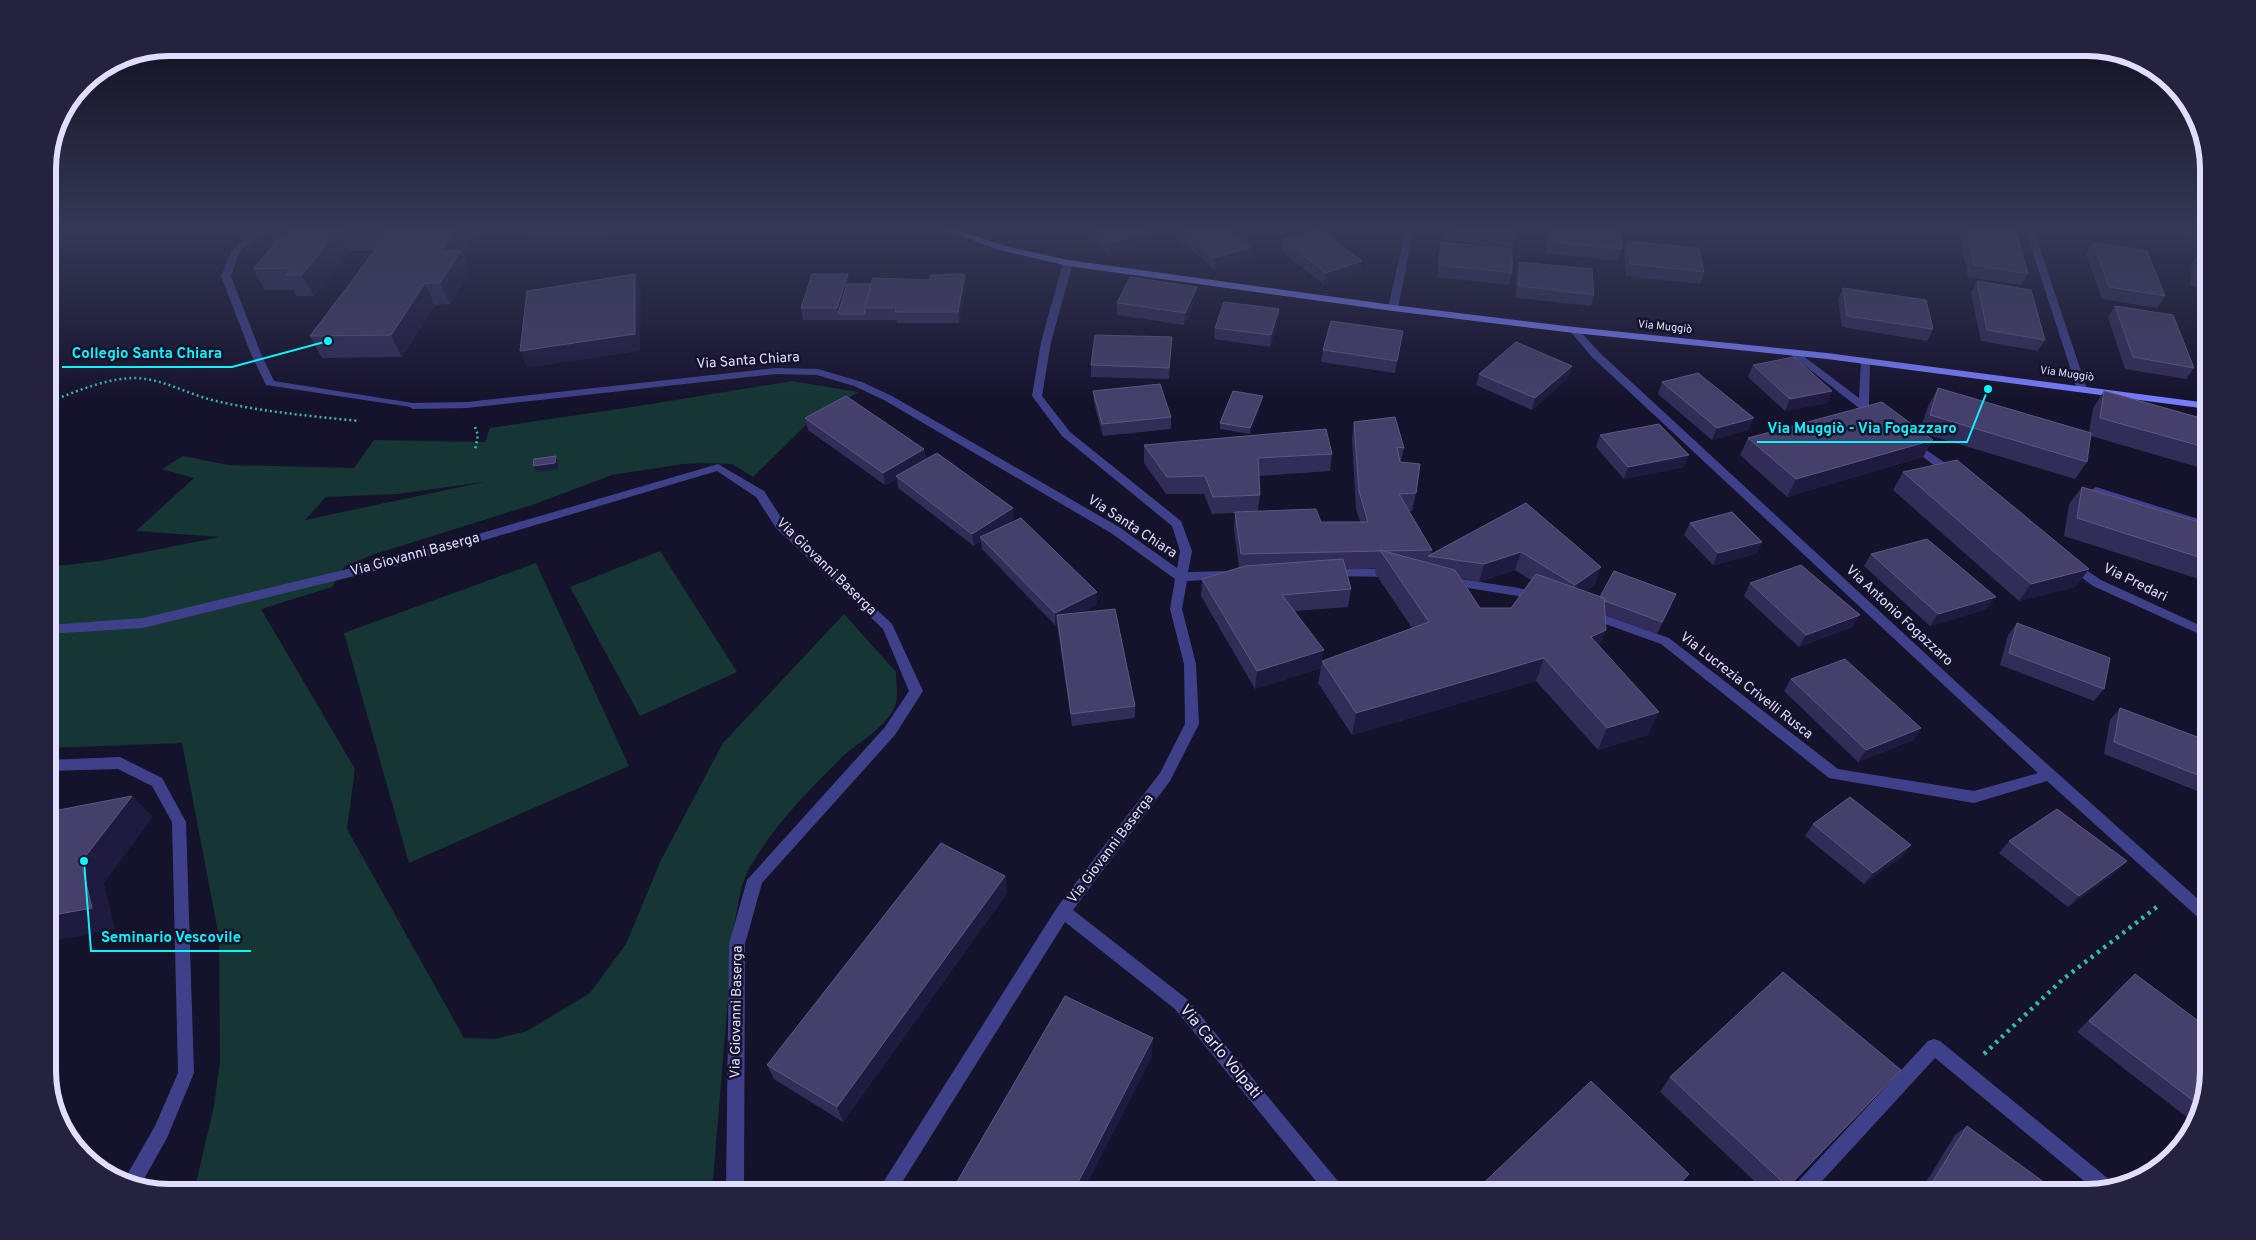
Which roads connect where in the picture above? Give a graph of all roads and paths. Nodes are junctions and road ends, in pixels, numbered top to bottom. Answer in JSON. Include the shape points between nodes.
{"nodes":[{"id":1,"x":230,"y":286,"type":"edge"},
{"id":2,"x":1062,"y":286,"type":"edge"},
{"id":3,"x":1233,"y":286,"type":"edge"},
{"id":4,"x":1398,"y":286,"type":"edge"},
{"id":5,"x":2048,"y":286,"type":"edge"},
{"id":6,"x":1393,"y":308,"type":"junction"},
{"id":7,"x":1574,"y":330,"type":"junction"},
{"id":8,"x":1794,"y":352,"type":"junction"},
{"id":9,"x":1866,"y":360,"type":"junction"},
{"id":10,"x":2082,"y":389,"type":"junction"},
{"id":11,"x":56,"y":399,"type":"edge"},
{"id":12,"x":1864,"y":405,"type":"junction"},
{"id":13,"x":2200,"y":405,"type":"edge"},
{"id":14,"x":362,"y":421,"type":"dead end"},
{"id":15,"x":1883,"y":421,"type":"edge"},
{"id":16,"x":1907,"y":439,"type":"edge"},
{"id":17,"x":1962,"y":481,"type":"edge"},
{"id":18,"x":2096,"y":491,"type":"edge"},
{"id":19,"x":2200,"y":524,"type":"edge"},
{"id":20,"x":2065,"y":559,"type":"edge"},
{"id":21,"x":1320,"y":573,"type":"edge"},
{"id":22,"x":1240,"y":575,"type":"edge"},
{"id":23,"x":1407,"y":575,"type":"edge"},
{"id":24,"x":1181,"y":577,"type":"junction"},
{"id":25,"x":1435,"y":579,"type":"edge"},
{"id":26,"x":1553,"y":602,"type":"edge"},
{"id":27,"x":1579,"y":610,"type":"edge"},
{"id":28,"x":56,"y":629,"type":"edge"},
{"id":29,"x":2200,"y":630,"type":"edge"},
{"id":30,"x":56,"y":766,"type":"edge"},
{"id":31,"x":2050,"y":775,"type":"junction"},
{"id":32,"x":2178,"y":890,"type":"junction"},
{"id":33,"x":2200,"y":910,"type":"edge"},
{"id":34,"x":1063,"y":911,"type":"junction"},
{"id":35,"x":1964,"y":1073,"type":"junction"},
{"id":36,"x":134,"y":1178,"type":"edge"},
{"id":37,"x":2100,"y":1183,"type":"edge"},
{"id":38,"x":735,"y":1184,"type":"edge"},
{"id":39,"x":891,"y":1184,"type":"edge"},
{"id":40,"x":1329,"y":1184,"type":"edge"},
{"id":41,"x":1807,"y":1184,"type":"edge"}],
"edges":[{"from":1,"to":24,"type":"street","name":"Via Santa Chiara","via":[[270,383],[413,406],[467,405],[776,371],[818,372],[858,384],[888,398],[1114,530]]},
{"from":2,"to":24,"type":"street","name":"Via Giovanni Baserga","via":[[1046,342],[1037,396],[1066,434],[1177,524],[1186,551]]},
{"from":3,"to":6,"type":"street","name":"Via Muggiò"},
{"from":4,"to":6,"type":"street"},
{"from":5,"to":10,"type":"street"},
{"from":6,"to":7,"type":"street","name":"Via Muggiò"},
{"from":7,"to":8,"type":"street","name":"Via Muggiò"},
{"from":7,"to":31,"type":"street","name":"Via Antonio Fogazzaro","via":[[1596,355]]},
{"from":8,"to":9,"type":"street","name":"Via Muggiò"},
{"from":8,"to":12,"type":"street"},
{"from":9,"to":10,"type":"street","name":"Via Muggiò"},
{"from":9,"to":12,"type":"street"},
{"from":10,"to":13,"type":"street","name":"Via Muggiò"},
{"from":11,"to":14,"type":"path","via":[[125,378],[145,379],[213,400],[262,410]]},
{"from":12,"to":15,"type":"street"},
{"from":16,"to":17,"type":"street"},
{"from":18,"to":19,"type":"street"},
{"from":20,"to":29,"type":"street","name":"Via Predari","via":[[2097,583]]},
{"from":21,"to":23,"type":"street","via":[[1369,571]]},
{"from":22,"to":24,"type":"street"},
{"from":24,"to":34,"type":"street","name":"Via Giovanni Baserga","via":[[1176,609],[1190,664],[1192,724],[1166,777]]},
{"from":25,"to":26,"type":"street","via":[[1519,592]]},
{"from":27,"to":31,"type":"street","name":"Via Lucrezia Crivelli Rusca","via":[[1665,642],[1834,774],[1974,797]]},
{"from":28,"to":38,"type":"street","name":"Via Giovanni Baserga","via":[[143,623],[411,558],[718,467],[760,494],[780,525],[888,627],[916,691],[890,732],[755,880],[737,944]]},
{"from":30,"to":36,"type":"street","via":[[120,763],[157,782],[179,822],[186,1073],[161,1132]]},
{"from":31,"to":32,"type":"street","name":"Via Antonio Fogazzaro"},
{"from":32,"to":33,"type":"street","name":"Via Antonio Fogazzaro"},
{"from":32,"to":35,"type":"path","via":[[2062,980]]},
{"from":34,"to":39,"type":"street","name":"Via Giovanni Baserga"},
{"from":34,"to":40,"type":"street","name":"Via Carlo Volpati","via":[[1181,1004]]},
{"from":35,"to":37,"type":"street"},
{"from":35,"to":41,"type":"street","via":[[1934,1047]]}]}
